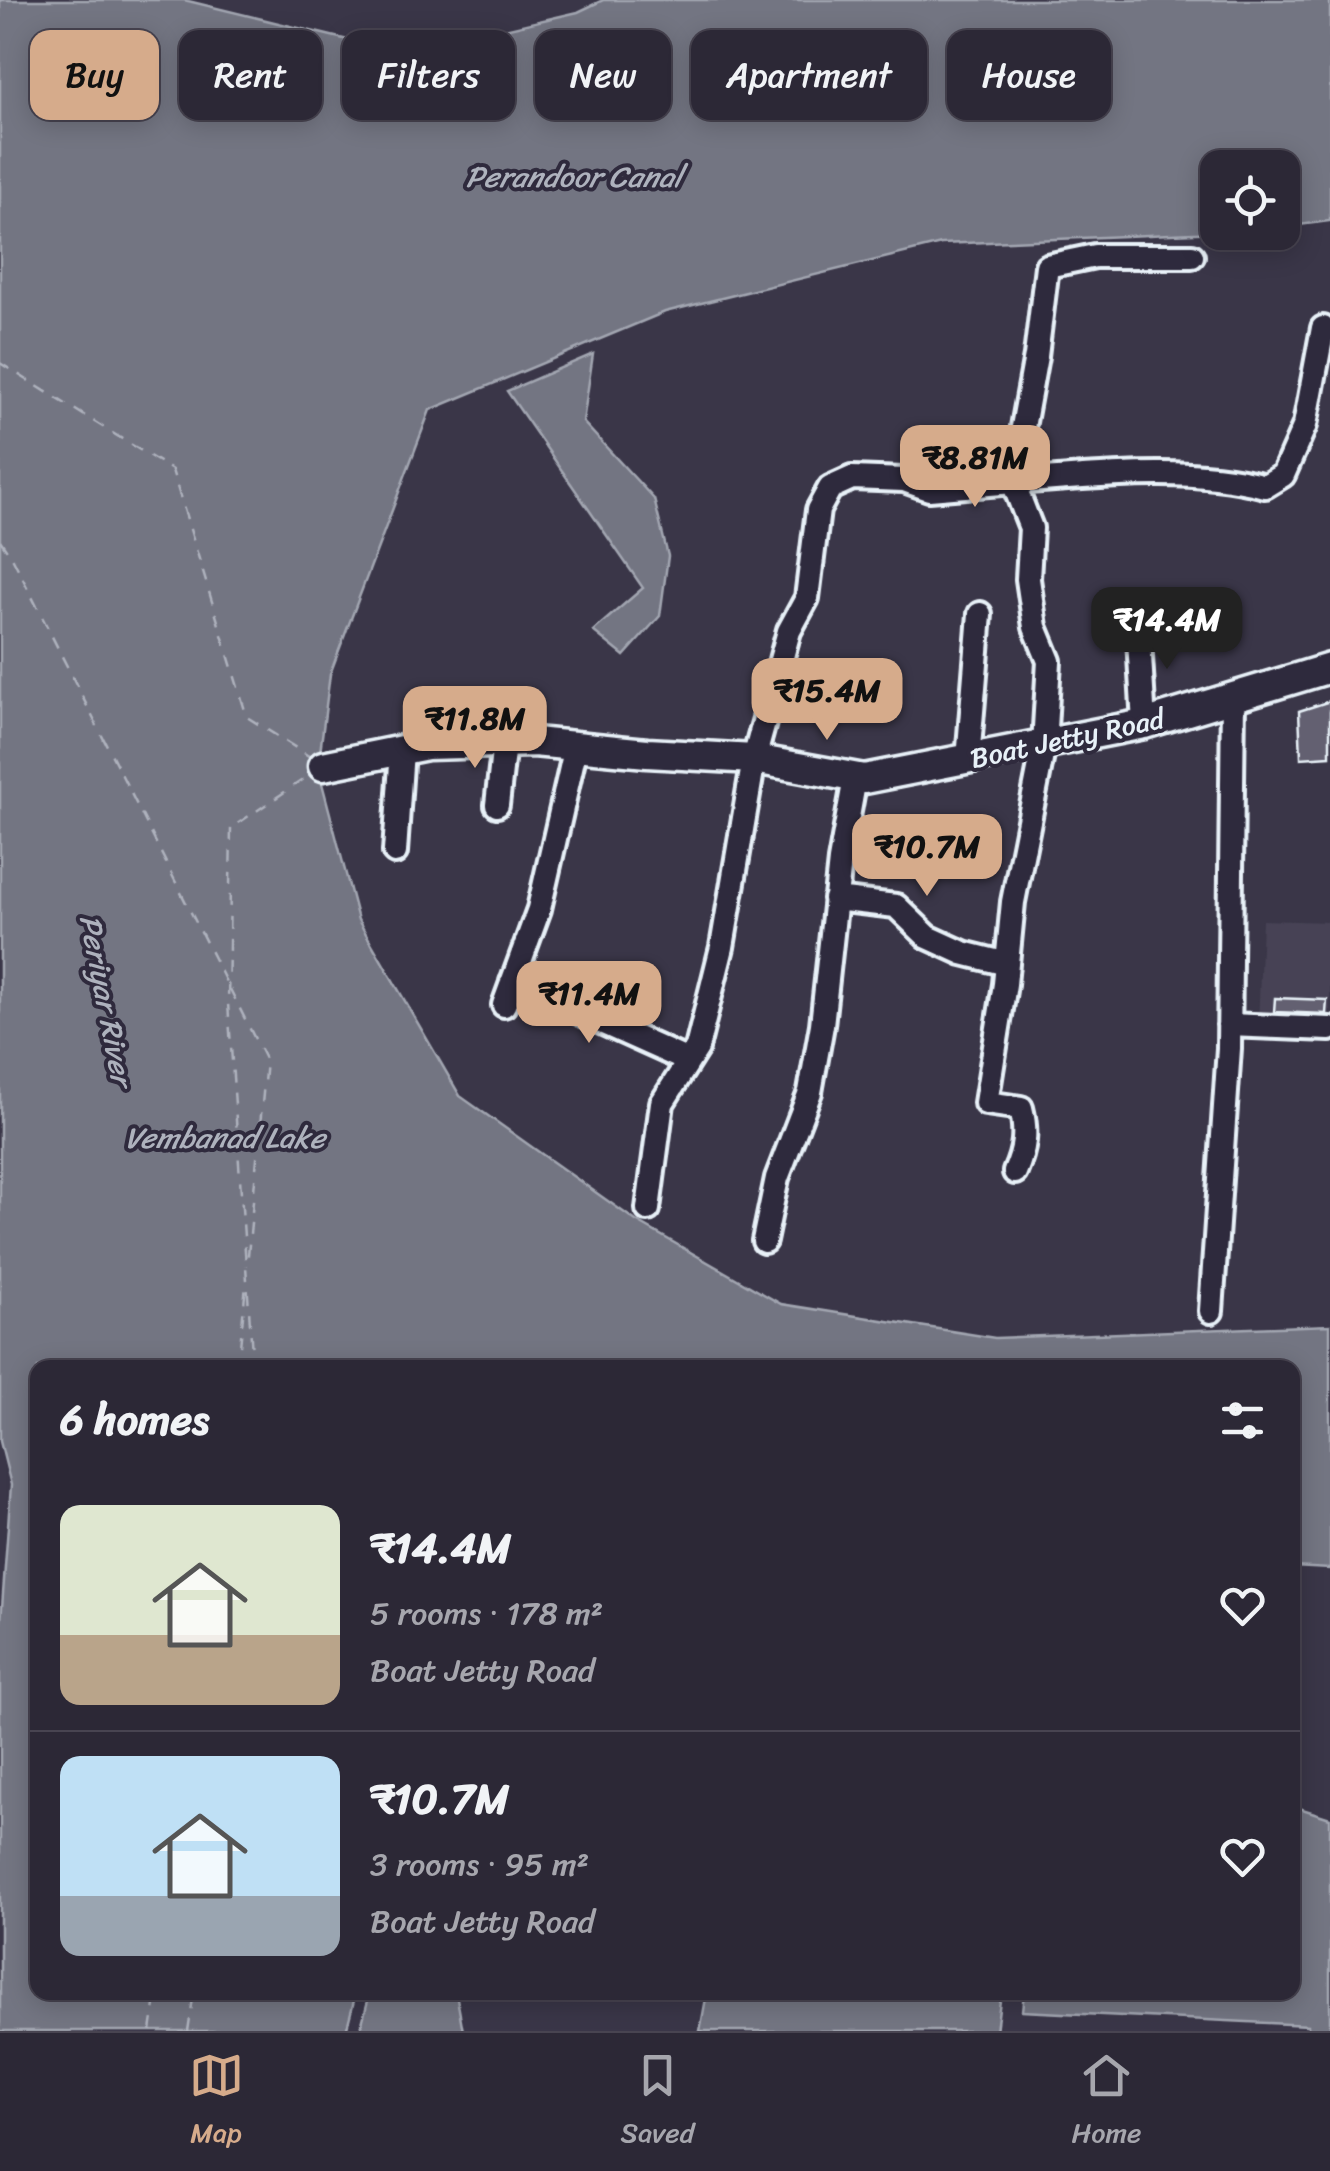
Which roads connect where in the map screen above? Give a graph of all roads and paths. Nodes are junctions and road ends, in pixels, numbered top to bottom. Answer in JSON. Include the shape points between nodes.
{"nodes":[{"id":1,"x":1192,"y":256,"type":"dead end"},
{"id":2,"x":1323,"y":328,"type":"dead end"},
{"id":3,"x":1012,"y":482,"type":"junction"},
{"id":4,"x":980,"y":614,"type":"dead end"},
{"id":5,"x":1138,"y":622,"type":"dead end"},
{"id":6,"x":1330,"y":668,"type":"edge"},
{"id":7,"x":1233,"y":697,"type":"junction"},
{"id":8,"x":1144,"y":724,"type":"junction"},
{"id":9,"x":504,"y":743,"type":"junction"},
{"id":10,"x":576,"y":746,"type":"junction"},
{"id":11,"x":1044,"y":746,"type":"junction"},
{"id":12,"x":402,"y":750,"type":"junction"},
{"id":13,"x":754,"y":759,"type":"junction"},
{"id":14,"x":968,"y":760,"type":"junction"},
{"id":15,"x":323,"y":766,"type":"dead end"},
{"id":16,"x":854,"y":778,"type":"junction"},
{"id":17,"x":497,"y":806,"type":"dead end"},
{"id":18,"x":395,"y":852,"type":"dead end"},
{"id":19,"x":836,"y":899,"type":"junction"},
{"id":20,"x":1007,"y":964,"type":"junction"},
{"id":21,"x":512,"y":982,"type":"junction"},
{"id":22,"x":504,"y":1005,"type":"dead end"},
{"id":23,"x":1229,"y":1026,"type":"junction"},
{"id":24,"x":1330,"y":1029,"type":"edge"},
{"id":25,"x":688,"y":1061,"type":"junction"},
{"id":26,"x":1015,"y":1172,"type":"dead end"},
{"id":27,"x":648,"y":1209,"type":"dead end"},
{"id":28,"x":764,"y":1241,"type":"dead end"},
{"id":29,"x":1211,"y":1311,"type":"dead end"}],
"edges":[{"from":1,"to":3,"type":"street","via":[[1095,256],[1047,266]]},
{"from":2,"to":3,"type":"street","via":[[1305,425],[1283,475],[1265,486],[1230,476],[1125,473]]},
{"from":3,"to":11,"type":"street","via":[[1031,528],[1034,627],[1048,662]]},
{"from":3,"to":13,"type":"street","via":[[930,489],[904,480],[852,478],[830,488],[818,510],[807,598],[789,632]]},
{"from":4,"to":14,"type":"street"},
{"from":5,"to":8,"type":"street"},
{"from":6,"to":7,"type":"street","name":"Boat Jetty Road"},
{"from":7,"to":8,"type":"street","name":"Boat Jetty Road"},
{"from":7,"to":23,"type":"street"},
{"from":8,"to":11,"type":"street","name":"Boat Jetty Road"},
{"from":9,"to":10,"type":"street","name":"Boat Jetty Road"},
{"from":9,"to":12,"type":"street","name":"Boat Jetty Road"},
{"from":9,"to":17,"type":"street"},
{"from":10,"to":13,"type":"street","name":"Boat Jetty Road"},
{"from":10,"to":21,"type":"street","via":[[539,909]]},
{"from":11,"to":14,"type":"street","name":"Boat Jetty Road"},
{"from":11,"to":20,"type":"street"},
{"from":12,"to":15,"type":"street","name":"Boat Jetty Road"},
{"from":12,"to":18,"type":"street"},
{"from":13,"to":16,"type":"street","name":"Boat Jetty Road"},
{"from":13,"to":25,"type":"street","via":[[722,947]]},
{"from":14,"to":16,"type":"street","name":"Boat Jetty Road"},
{"from":16,"to":19,"type":"street"},
{"from":19,"to":20,"type":"street","via":[[896,906],[928,937],[962,954]]},
{"from":19,"to":28,"type":"street","via":[[810,1092],[776,1178]]},
{"from":20,"to":26,"type":"street","via":[[986,1104],[1021,1108],[1024,1152]]},
{"from":21,"to":22,"type":"street"},
{"from":21,"to":25,"type":"street"},
{"from":23,"to":24,"type":"street"},
{"from":23,"to":29,"type":"street"},
{"from":25,"to":27,"type":"street","via":[[662,1103]]}]}
